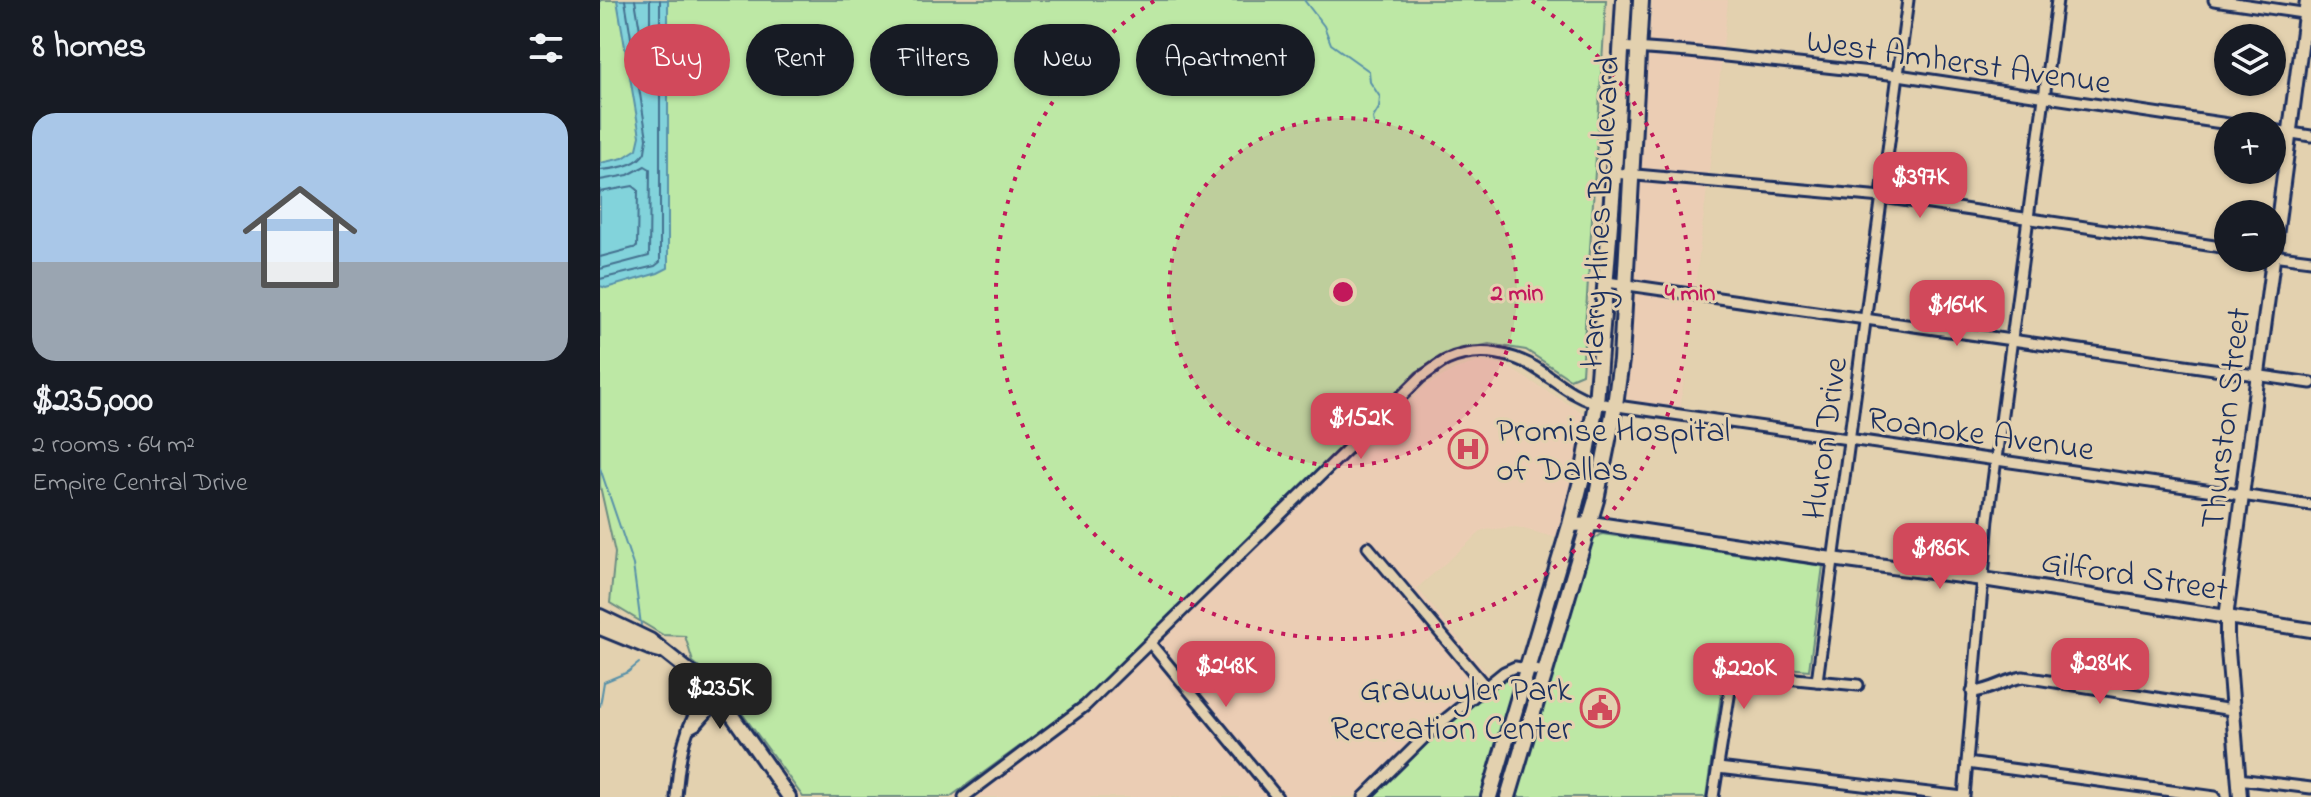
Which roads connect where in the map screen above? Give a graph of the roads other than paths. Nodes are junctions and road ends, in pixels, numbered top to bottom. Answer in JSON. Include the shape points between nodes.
{"nodes":[{"id":1,"x":1624,"y":0,"type":"edge"},
{"id":2,"x":1641,"y":0,"type":"edge"},
{"id":3,"x":1908,"y":0,"type":"edge"},
{"id":4,"x":2057,"y":0,"type":"edge"},
{"id":5,"x":2214,"y":0,"type":"edge"},
{"id":6,"x":2308,"y":9,"type":"edge"},
{"id":7,"x":1620,"y":47,"type":"junction"},
{"id":8,"x":1637,"y":48,"type":"junction"},
{"id":9,"x":1898,"y":75,"type":"junction"},
{"id":10,"x":2044,"y":98,"type":"junction"},
{"id":11,"x":2214,"y":122,"type":"edge"},
{"id":12,"x":2286,"y":132,"type":"edge"},
{"id":13,"x":2290,"y":133,"type":"junction"},
{"id":14,"x":2311,"y":136,"type":"edge"},
{"id":15,"x":1614,"y":173,"type":"junction"},
{"id":16,"x":1632,"y":174,"type":"junction"},
{"id":17,"x":1882,"y":197,"type":"junction"},
{"id":18,"x":2281,"y":200,"type":"edge"},
{"id":19,"x":2029,"y":219,"type":"junction"},
{"id":20,"x":2214,"y":246,"type":"edge"},
{"id":21,"x":2286,"y":257,"type":"edge"},
{"id":22,"x":2311,"y":260,"type":"edge"},
{"id":23,"x":2271,"y":272,"type":"edge"},
{"id":24,"x":1607,"y":282,"type":"junction"},
{"id":25,"x":1626,"y":284,"type":"junction"},
{"id":26,"x":1866,"y":318,"type":"junction"},
{"id":27,"x":2012,"y":340,"type":"junction"},
{"id":28,"x":2258,"y":375,"type":"junction"},
{"id":29,"x":2311,"y":383,"type":"edge"},
{"id":30,"x":1596,"y":403,"type":"junction"},
{"id":31,"x":1615,"y":405,"type":"junction"},
{"id":32,"x":1849,"y":440,"type":"junction"},
{"id":33,"x":1997,"y":459,"type":"junction"},
{"id":34,"x":2241,"y":495,"type":"junction"},
{"id":35,"x":2311,"y":505,"type":"edge"},
{"id":36,"x":1590,"y":524,"type":"junction"},
{"id":37,"x":1570,"y":525,"type":"junction"},
{"id":38,"x":1368,"y":547,"type":"dead end"},
{"id":39,"x":1832,"y":559,"type":"junction"},
{"id":40,"x":1983,"y":579,"type":"junction"},
{"id":41,"x":600,"y":616,"type":"edge"},
{"id":42,"x":2227,"y":616,"type":"junction"},
{"id":43,"x":600,"y":628,"type":"edge"},
{"id":44,"x":2311,"y":630,"type":"edge"},
{"id":45,"x":1150,"y":643,"type":"junction"},
{"id":46,"x":663,"y":651,"type":"junction"},
{"id":47,"x":1528,"y":668,"type":"junction"},
{"id":48,"x":1546,"y":672,"type":"junction"},
{"id":49,"x":1817,"y":681,"type":"junction"},
{"id":50,"x":1858,"y":685,"type":"dead end"},
{"id":51,"x":1485,"y":686,"type":"junction"},
{"id":52,"x":1972,"y":692,"type":"junction"},
{"id":53,"x":715,"y":694,"type":"junction"},
{"id":54,"x":2232,"y":710,"type":"junction"},
{"id":55,"x":1967,"y":763,"type":"junction"},
{"id":56,"x":1718,"y":768,"type":"junction"},
{"id":57,"x":2238,"y":779,"type":"junction"},
{"id":58,"x":2311,"y":788,"type":"edge"},
{"id":59,"x":676,"y":797,"type":"edge"},
{"id":60,"x":789,"y":797,"type":"edge"},
{"id":61,"x":964,"y":797,"type":"edge"},
{"id":62,"x":1277,"y":797,"type":"edge"},
{"id":63,"x":1364,"y":797,"type":"edge"},
{"id":64,"x":1489,"y":797,"type":"edge"},
{"id":65,"x":1508,"y":797,"type":"edge"},
{"id":66,"x":1713,"y":797,"type":"edge"},
{"id":67,"x":1964,"y":797,"type":"edge"},
{"id":68,"x":2215,"y":797,"type":"edge"},
{"id":69,"x":2240,"y":797,"type":"edge"}],
"edges":[{"from":1,"to":7,"type":"main road","name":"Harry Hines Boulevard"},
{"from":2,"to":8,"type":"main road","name":"Harry Hines Boulevard"},
{"from":3,"to":9,"type":"street","name":"Huron Drive"},
{"from":4,"to":10,"type":"street"},
{"from":5,"to":6,"type":"street"},
{"from":6,"to":13,"type":"street","name":"Thurston Street"},
{"from":7,"to":8,"type":"street","name":"West Amherst Avenue"},
{"from":7,"to":15,"type":"main road","name":"Harry Hines Boulevard"},
{"from":8,"to":9,"type":"street","name":"West Amherst Avenue"},
{"from":8,"to":16,"type":"main road","name":"Harry Hines Boulevard"},
{"from":9,"to":10,"type":"street","name":"West Amherst Avenue"},
{"from":9,"to":17,"type":"street","name":"Huron Drive"},
{"from":10,"to":11,"type":"street","name":"West Amherst Avenue"},
{"from":10,"to":19,"type":"street"},
{"from":12,"to":13,"type":"street"},
{"from":13,"to":14,"type":"street"},
{"from":13,"to":18,"type":"street","name":"Thurston Street"},
{"from":15,"to":16,"type":"street"},
{"from":15,"to":24,"type":"main road","name":"Harry Hines Boulevard"},
{"from":16,"to":17,"type":"street"},
{"from":16,"to":25,"type":"main road","name":"Harry Hines Boulevard"},
{"from":17,"to":19,"type":"street"},
{"from":17,"to":26,"type":"street","name":"Huron Drive"},
{"from":19,"to":20,"type":"street"},
{"from":19,"to":27,"type":"street"},
{"from":21,"to":22,"type":"street"},
{"from":23,"to":28,"type":"street","name":"Thurston Street"},
{"from":24,"to":25,"type":"street"},
{"from":24,"to":30,"type":"main road","name":"Harry Hines Boulevard"},
{"from":25,"to":26,"type":"street"},
{"from":25,"to":31,"type":"main road","name":"Harry Hines Boulevard"},
{"from":26,"to":27,"type":"street"},
{"from":26,"to":32,"type":"street","name":"Huron Drive"},
{"from":27,"to":28,"type":"street"},
{"from":27,"to":33,"type":"street"},
{"from":28,"to":29,"type":"street"},
{"from":28,"to":34,"type":"street","name":"Thurston Street"},
{"from":30,"to":31,"type":"street","name":"Roanoke Avenue"},
{"from":30,"to":37,"type":"main road","name":"Harry Hines Boulevard"},
{"from":30,"to":45,"type":"street","name":"Roanoke Avenue","via":[[1514,356],[1485,352],[1448,360],[1421,377]]},
{"from":31,"to":32,"type":"street","name":"Roanoke Avenue"},
{"from":31,"to":36,"type":"main road","name":"Harry Hines Boulevard"},
{"from":32,"to":33,"type":"street","name":"Roanoke Avenue"},
{"from":32,"to":39,"type":"street","name":"Huron Drive"},
{"from":33,"to":34,"type":"street","name":"Roanoke Avenue"},
{"from":33,"to":40,"type":"street"},
{"from":34,"to":35,"type":"street","name":"Roanoke Avenue"},
{"from":34,"to":42,"type":"street","name":"Thurston Street"},
{"from":36,"to":37,"type":"street","name":"Gilford Street"},
{"from":36,"to":39,"type":"street","name":"Gilford Street"},
{"from":36,"to":48,"type":"main road","name":"Harry Hines Boulevard"},
{"from":37,"to":47,"type":"main road","name":"Harry Hines Boulevard"},
{"from":38,"to":51,"type":"street"},
{"from":39,"to":40,"type":"street","name":"Gilford Street"},
{"from":39,"to":49,"type":"street","name":"Huron Drive"},
{"from":40,"to":42,"type":"street","name":"Gilford Street"},
{"from":40,"to":52,"type":"street"},
{"from":41,"to":46,"type":"street"},
{"from":42,"to":44,"type":"street","name":"Gilford Street"},
{"from":42,"to":54,"type":"street","name":"Thurston Street"},
{"from":43,"to":46,"type":"street"},
{"from":45,"to":61,"type":"street","name":"Roanoke Avenue","via":[[1085,706]]},
{"from":45,"to":62,"type":"street"},
{"from":46,"to":53,"type":"street"},
{"from":47,"to":48,"type":"street"},
{"from":47,"to":51,"type":"street","via":[[1511,667]]},
{"from":47,"to":64,"type":"main road","name":"Harry Hines Boulevard"},
{"from":48,"to":65,"type":"main road","name":"Harry Hines Boulevard"},
{"from":49,"to":50,"type":"street"},
{"from":49,"to":56,"type":"street","via":[[1742,674],[1736,678]]},
{"from":51,"to":63,"type":"street"},
{"from":52,"to":54,"type":"street","via":[[2023,677]]},
{"from":52,"to":55,"type":"street"},
{"from":53,"to":59,"type":"street","via":[[690,719]]},
{"from":53,"to":60,"type":"street"},
{"from":54,"to":57,"type":"street","name":"Thurston Street"},
{"from":55,"to":67,"type":"street"},
{"from":55,"to":68,"type":"street"},
{"from":56,"to":66,"type":"street"},
{"from":56,"to":67,"type":"street"},
{"from":57,"to":58,"type":"street"},
{"from":57,"to":69,"type":"street","name":"Thurston Street"}]}
